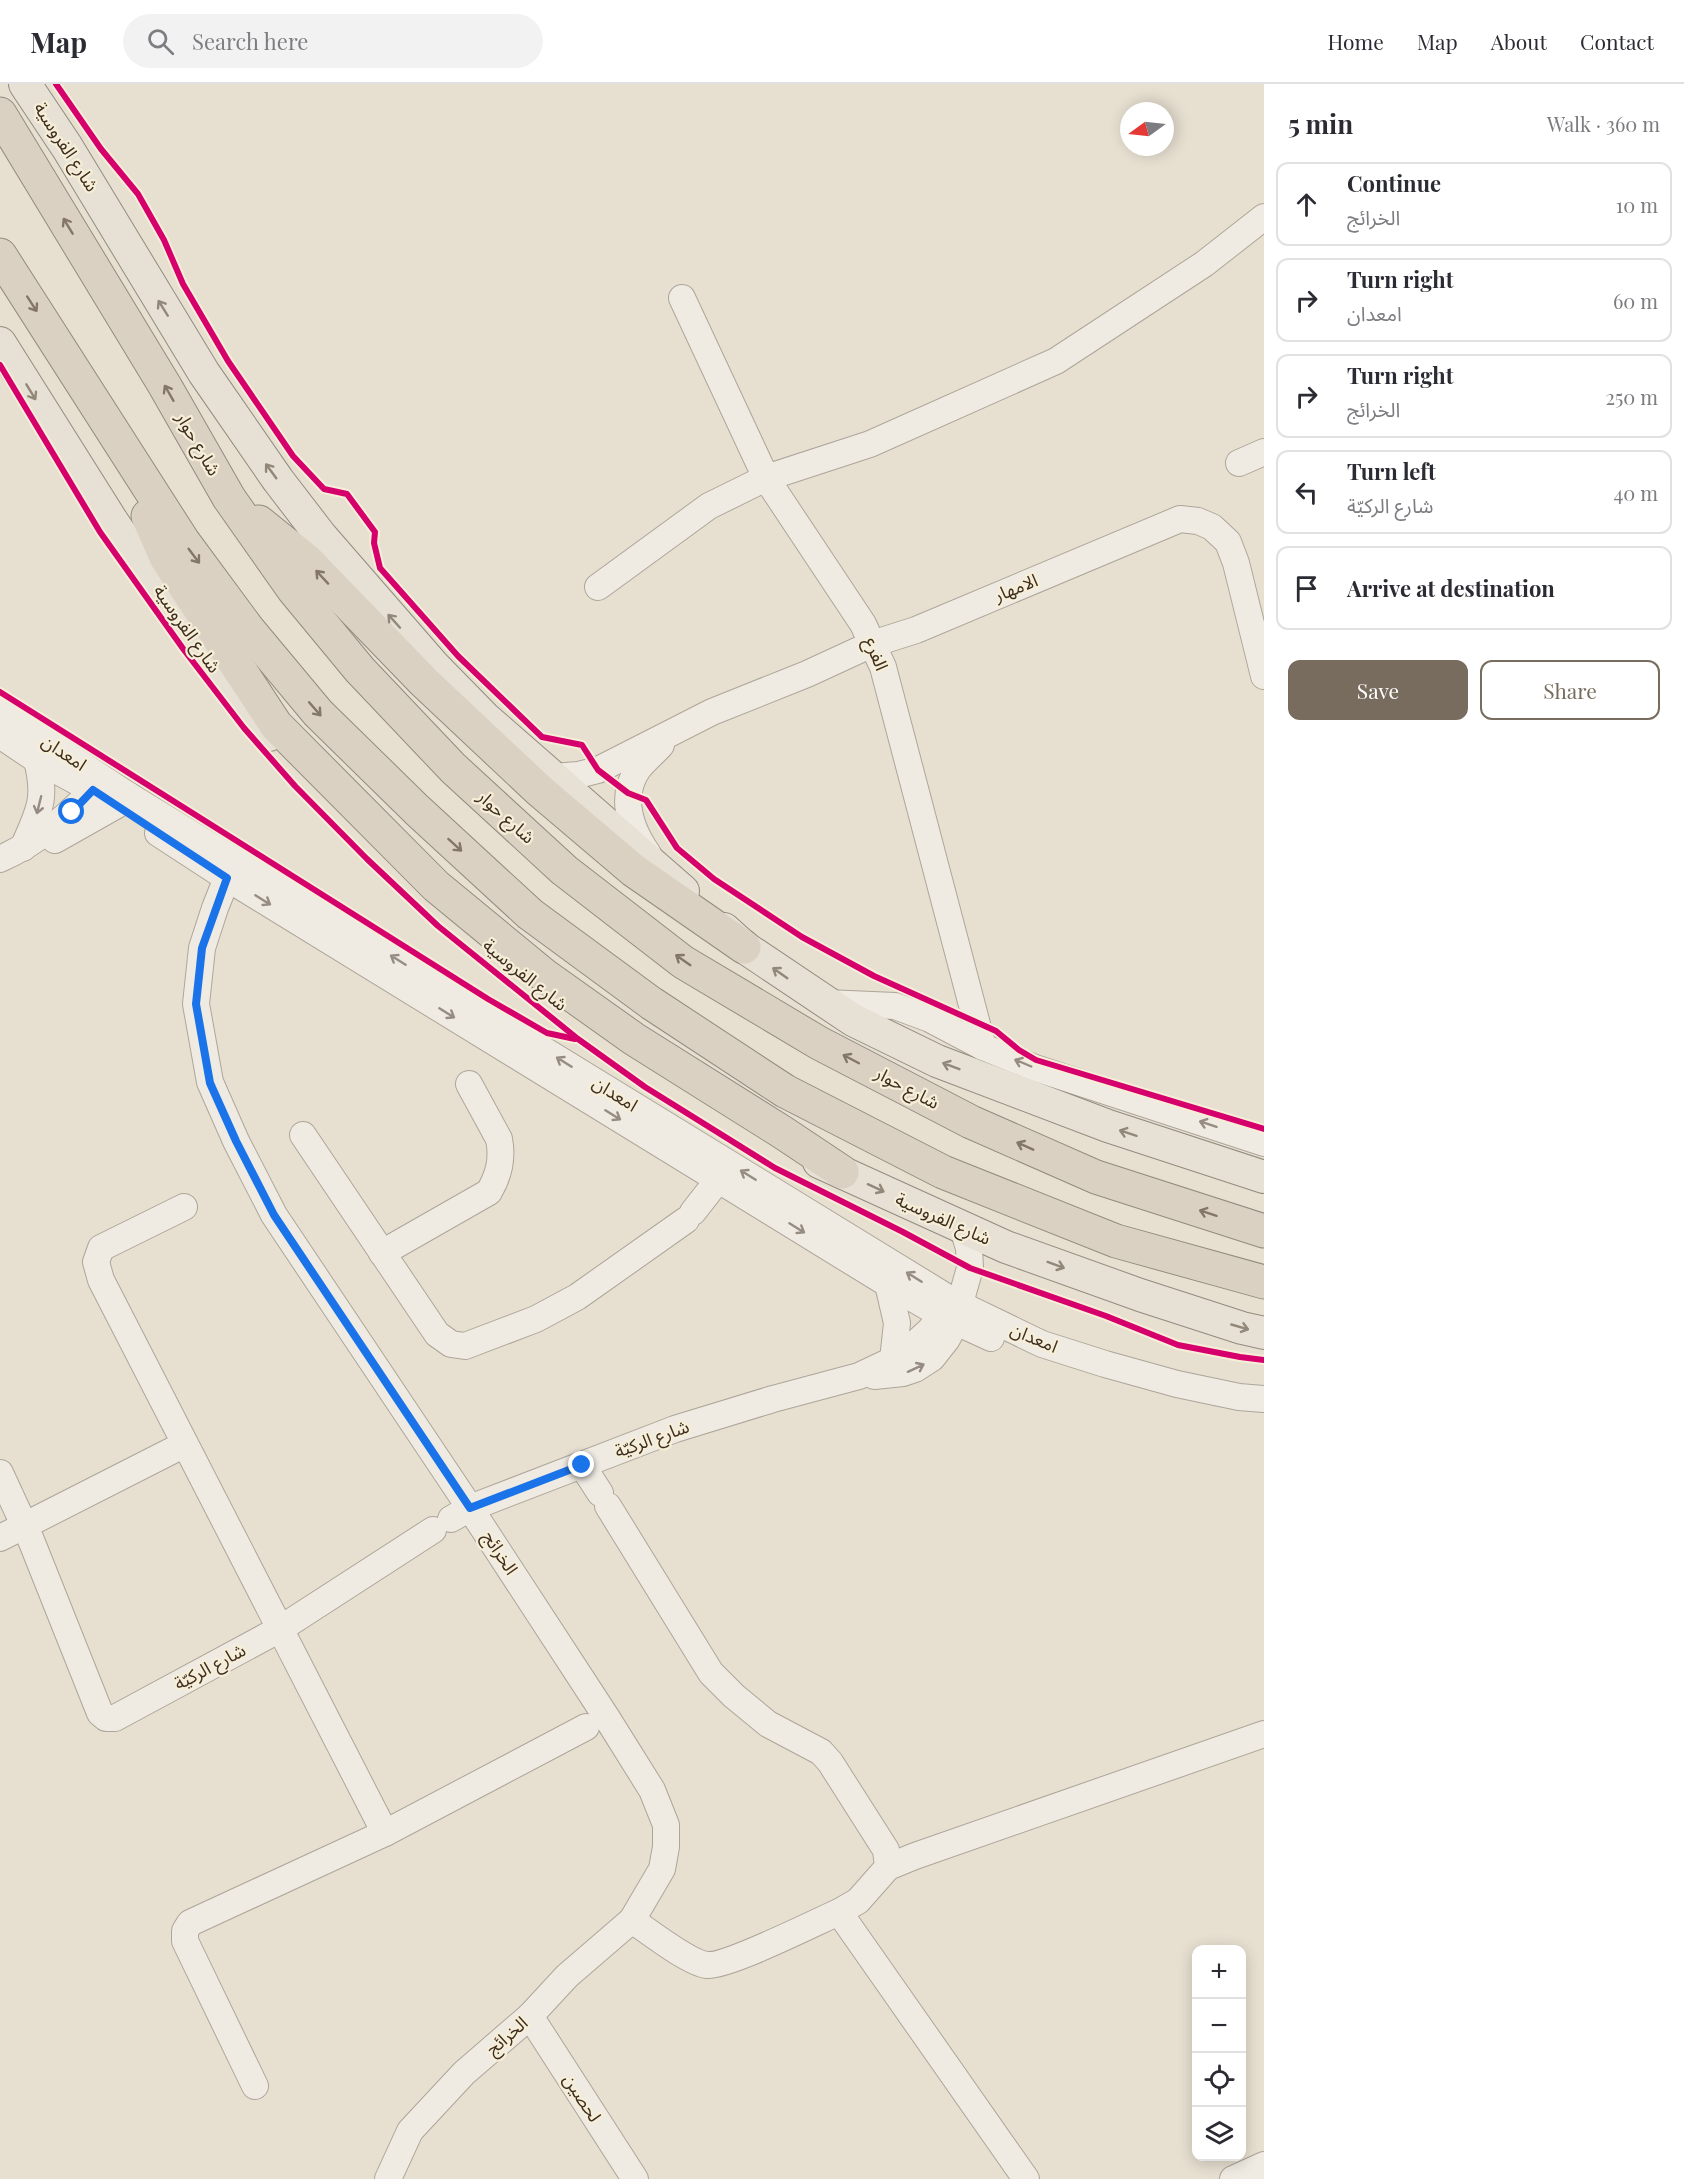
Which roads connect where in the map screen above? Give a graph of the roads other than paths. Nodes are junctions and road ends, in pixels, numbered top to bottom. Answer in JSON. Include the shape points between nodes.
{"nodes":[{"id":1,"x":25,"y":84,"type":"edge"},
{"id":2,"x":0,"y":114,"type":"edge"},
{"id":3,"x":1264,"y":217,"type":"edge"},
{"id":4,"x":0,"y":255,"type":"edge"},
{"id":5,"x":682,"y":298,"type":"dead end"},
{"id":6,"x":0,"y":343,"type":"edge"},
{"id":7,"x":102,"y":413,"type":"junction"},
{"id":8,"x":1264,"y":452,"type":"edge"},
{"id":9,"x":1239,"y":464,"type":"dead end"},
{"id":10,"x":766,"y":478,"type":"junction"},
{"id":11,"x":229,"y":498,"type":"junction"},
{"id":12,"x":598,"y":587,"type":"dead end"},
{"id":13,"x":872,"y":644,"type":"junction"},
{"id":14,"x":1264,"y":676,"type":"edge"},
{"id":15,"x":0,"y":711,"type":"edge"},
{"id":16,"x":673,"y":731,"type":"junction"},
{"id":17,"x":0,"y":735,"type":"edge"},
{"id":18,"x":37,"y":760,"type":"junction"},
{"id":19,"x":553,"y":777,"type":"junction"},
{"id":20,"x":98,"y":784,"type":"junction"},
{"id":21,"x":123,"y":800,"type":"junction"},
{"id":22,"x":23,"y":849,"type":"junction"},
{"id":23,"x":0,"y":859,"type":"edge"},
{"id":24,"x":657,"y":867,"type":"junction"},
{"id":25,"x":232,"y":870,"type":"junction"},
{"id":26,"x":744,"y":948,"type":"junction"},
{"id":27,"x":826,"y":1003,"type":"junction"},
{"id":28,"x":983,"y":1047,"type":"junction"},
{"id":29,"x":469,"y":1084,"type":"dead end"},
{"id":30,"x":303,"y":1135,"type":"dead end"},
{"id":31,"x":1264,"y":1143,"type":"edge"},
{"id":32,"x":842,"y":1172,"type":"junction"},
{"id":33,"x":1264,"y":1177,"type":"edge"},
{"id":34,"x":718,"y":1180,"type":"junction"},
{"id":35,"x":184,"y":1207,"type":"dead end"},
{"id":36,"x":963,"y":1229,"type":"junction"},
{"id":37,"x":1264,"y":1231,"type":"edge"},
{"id":38,"x":1005,"y":1247,"type":"junction"},
{"id":39,"x":382,"y":1253,"type":"junction"},
{"id":40,"x":970,"y":1268,"type":"junction"},
{"id":41,"x":1264,"y":1282,"type":"edge"},
{"id":42,"x":888,"y":1284,"type":"junction"},
{"id":43,"x":955,"y":1309,"type":"junction"},
{"id":44,"x":1264,"y":1333,"type":"edge"},
{"id":45,"x":893,"y":1360,"type":"junction"},
{"id":46,"x":859,"y":1376,"type":"junction"},
{"id":47,"x":1264,"y":1399,"type":"edge"},
{"id":48,"x":1264,"y":1416,"type":"edge"},
{"id":49,"x":185,"y":1444,"type":"junction"},
{"id":50,"x":582,"y":1465,"type":"junction"},
{"id":51,"x":0,"y":1473,"type":"edge"},
{"id":52,"x":451,"y":1519,"type":"junction"},
{"id":53,"x":25,"y":1526,"type":"junction"},
{"id":54,"x":0,"y":1538,"type":"edge"},
{"id":55,"x":280,"y":1629,"type":"junction"},
{"id":56,"x":586,"y":1727,"type":"dead end"},
{"id":57,"x":1264,"y":1734,"type":"edge"},
{"id":58,"x":384,"y":1833,"type":"junction"},
{"id":59,"x":888,"y":1867,"type":"junction"},
{"id":60,"x":839,"y":1912,"type":"junction"},
{"id":61,"x":632,"y":1920,"type":"junction"},
{"id":62,"x":530,"y":2016,"type":"junction"},
{"id":63,"x":255,"y":2086,"type":"dead end"},
{"id":64,"x":1264,"y":2165,"type":"edge"},
{"id":65,"x":388,"y":2179,"type":"edge"},
{"id":66,"x":635,"y":2179,"type":"edge"},
{"id":67,"x":1026,"y":2179,"type":"edge"},
{"id":68,"x":1233,"y":2179,"type":"edge"}],
"edges":[{"from":19,"to":1,"type":"main road","name":"شارع الفروسية","one_way":true,"via":[[484,717],[434,666],[363,587],[278,480],[204,373]]},
{"from":11,"to":2,"type":"highway","name":"شارع حوار","one_way":true},
{"from":3,"to":10,"type":"street","via":[[1204,264],[1056,361],[870,444]]},
{"from":4,"to":7,"type":"highway","one_way":true},
{"from":5,"to":10,"type":"street","name":"الفرع"},
{"from":6,"to":32,"type":"main road","name":"شارع الفروسية","one_way":true,"via":[[112,521],[222,679],[322,794],[397,870],[613,1043],[776,1142]]},
{"from":7,"to":32,"type":"highway","via":[[167,559],[276,725],[436,886],[544,975],[634,1039]]},
{"from":7,"to":41,"type":"highway","one_way":true,"via":[[183,541],[318,713],[530,914],[651,1003],[785,1091],[932,1166],[1116,1240]]},
{"from":8,"to":9,"type":"street"},
{"from":10,"to":12,"type":"street","via":[[709,506]]},
{"from":10,"to":13,"type":"street","name":"الفرع","via":[[863,624]]},
{"from":26,"to":11,"type":"highway","one_way":true,"via":[[633,870],[540,790],[424,682],[306,560]]},
{"from":37,"to":11,"type":"highway","name":"شارع حوار","one_way":true,"via":[[1096,1177],[971,1122],[819,1043],[683,962],[564,870],[453,768],[360,670],[293,589]]},
{"from":13,"to":14,"type":"street","name":"الامهار","via":[[916,630],[1180,519],[1212,527],[1228,542]]},
{"from":13,"to":16,"type":"street","name":"الامهار"},
{"from":13,"to":28,"type":"street","name":"الفرع","via":[[883,667]]},
{"from":15,"to":20,"type":"street","name":"امعدان"},
{"from":16,"to":19,"type":"street","name":"الامهار","via":[[598,770],[579,776]]},
{"from":16,"to":24,"type":"street","name":"الامهار","via":[[639,768],[628,793],[628,812],[636,837]]},
{"from":17,"to":18,"type":"street","name":"امعدان"},
{"from":18,"to":20,"type":"street","name":"امعدان"},
{"from":18,"to":22,"type":"street","one_way":true,"via":[[42,801]]},
{"from":19,"to":24,"type":"main road","name":"شارع الفروسية"},
{"from":20,"to":21,"type":"street","name":"امعدان"},
{"from":20,"to":22,"type":"street","via":[[72,812]]},
{"from":21,"to":22,"type":"street","via":[[57,838]]},
{"from":21,"to":25,"type":"street","name":"امعدان"},
{"from":22,"to":23,"type":"street"},
{"from":24,"to":26,"type":"main road","name":"شارع الفروسية"},
{"from":25,"to":34,"type":"street","name":"امعدان","one_way":true},
{"from":43,"to":25,"type":"street","name":"امعدان","one_way":true},
{"from":25,"to":52,"type":"street","name":"الخرائج","via":[[202,948],[196,1004],[210,1083],[274,1215]]},
{"from":27,"to":26,"type":"main road","name":"شارع الفروسية","one_way":true},
{"from":27,"to":28,"type":"street","via":[[895,1006]]},
{"from":33,"to":27,"type":"main road","name":"شارع الفروسية","one_way":true,"via":[[1108,1126],[937,1061]]},
{"from":31,"to":28,"type":"street","one_way":true,"via":[[1035,1068]]},
{"from":29,"to":39,"type":"street","via":[[499,1139],[500,1172],[495,1182],[489,1192]]},
{"from":30,"to":39,"type":"street"},
{"from":32,"to":36,"type":"main road","name":"شارع الفروسية","one_way":true},
{"from":34,"to":39,"type":"street","via":[[690,1216],[577,1298],[536,1319],[465,1346],[451,1344],[437,1334]]},
{"from":34,"to":42,"type":"street","name":"امعدان","one_way":true},
{"from":35,"to":49,"type":"street","via":[[101,1248],[96,1262],[101,1280]]},
{"from":36,"to":38,"type":"main road","name":"شارع الفروسية"},
{"from":36,"to":40,"type":"street","name":"شارع الركيّة"},
{"from":38,"to":40,"type":"street"},
{"from":38,"to":44,"type":"main road","name":"شارع الفروسية","one_way":true,"via":[[1140,1295]]},
{"from":40,"to":43,"type":"street","name":"شارع الركيّة"},
{"from":42,"to":43,"type":"street","name":"امعدان"},
{"from":42,"to":45,"type":"street","via":[[897,1323]]},
{"from":43,"to":45,"type":"street","name":"شارع الركيّة"},
{"from":46,"to":43,"type":"street","name":"شارع الركيّة","one_way":true,"via":[[884,1377],[915,1369],[932,1358]]},
{"from":43,"to":47,"type":"street","name":"امعدان","via":[[1105,1364],[1177,1384]]},
{"from":43,"to":48,"type":"street","name":"امعدان","via":[[1036,1357],[1099,1379]]},
{"from":45,"to":46,"type":"street","name":"شارع الركيّة"},
{"from":46,"to":50,"type":"street","name":"شارع الركيّة","via":[[675,1429]]},
{"from":49,"to":53,"type":"street"},
{"from":49,"to":55,"type":"street"},
{"from":50,"to":52,"type":"street","name":"شارع الركيّة"},
{"from":50,"to":59,"type":"street","via":[[711,1673],[768,1724],[821,1752],[830,1761],[886,1850]]},
{"from":51,"to":53,"type":"street"},
{"from":52,"to":55,"type":"street","name":"شارع الركيّة"},
{"from":52,"to":61,"type":"street","name":"الخرائج","via":[[630,1754],[652,1790],[666,1825],[666,1847],[662,1869]]},
{"from":53,"to":54,"type":"street"},
{"from":53,"to":55,"type":"street","name":"شارع الركيّة","via":[[100,1713],[106,1718],[115,1718]]},
{"from":55,"to":58,"type":"street"},
{"from":56,"to":58,"type":"street"},
{"from":57,"to":59,"type":"street"},
{"from":58,"to":63,"type":"street","via":[[190,1923],[185,1931],[185,1941]]},
{"from":59,"to":60,"type":"street","via":[[858,1901]]},
{"from":60,"to":61,"type":"street","via":[[732,1959],[707,1965],[679,1952]]},
{"from":60,"to":67,"type":"street"},
{"from":61,"to":62,"type":"street","name":"الخرائج","via":[[567,1976]]},
{"from":62,"to":65,"type":"street","name":"الخرائج","via":[[464,2073],[410,2131]]},
{"from":62,"to":66,"type":"street","name":"لحصين"},
{"from":64,"to":68,"type":"street"}]}
